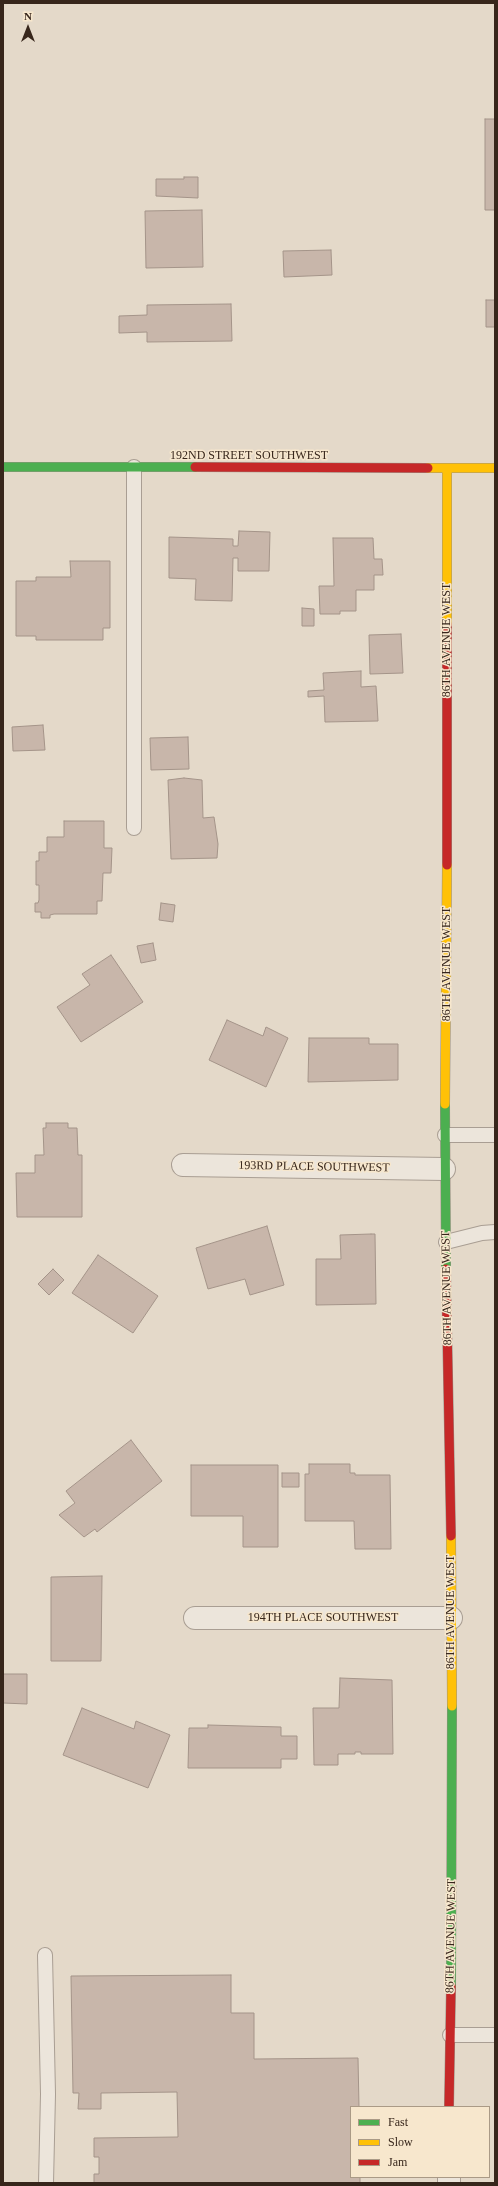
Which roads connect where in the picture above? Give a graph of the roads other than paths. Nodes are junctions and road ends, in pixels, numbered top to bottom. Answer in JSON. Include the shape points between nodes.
{"nodes":[{"id":1,"x":3,"y":467,"type":"edge"},
{"id":2,"x":134,"y":467,"type":"junction"},
{"id":3,"x":447,"y":468,"type":"junction"},
{"id":4,"x":495,"y":468,"type":"edge"},
{"id":5,"x":134,"y":828,"type":"dead end"},
{"id":6,"x":445,"y":1135,"type":"junction"},
{"id":7,"x":495,"y":1135,"type":"edge"},
{"id":8,"x":183,"y":1165,"type":"dead end"},
{"id":9,"x":444,"y":1169,"type":"junction"},
{"id":10,"x":495,"y":1232,"type":"edge"},
{"id":11,"x":446,"y":1242,"type":"junction"},
{"id":12,"x":195,"y":1618,"type":"dead end"},
{"id":13,"x":451,"y":1618,"type":"junction"},
{"id":14,"x":45,"y":1955,"type":"dead end"},
{"id":15,"x":450,"y":2035,"type":"junction"},
{"id":16,"x":495,"y":2035,"type":"edge"},
{"id":17,"x":449,"y":2106,"type":"edge"},
{"id":18,"x":46,"y":2183,"type":"edge"}],
"edges":[{"from":1,"to":2,"type":"street","name":"192ND STREET SOUTHWEST"},
{"from":2,"to":3,"type":"street","name":"192ND STREET SOUTHWEST"},
{"from":2,"to":5,"type":"lane"},
{"from":3,"to":4,"type":"street","name":"192ND STREET SOUTHWEST"},
{"from":3,"to":6,"type":"street","name":"86TH AVENUE WEST"},
{"from":6,"to":7,"type":"lane"},
{"from":6,"to":9,"type":"street","name":"86TH AVENUE WEST"},
{"from":8,"to":9,"type":"street","name":"193RD PLACE SOUTHWEST"},
{"from":9,"to":11,"type":"street","name":"86TH AVENUE WEST"},
{"from":10,"to":11,"type":"lane"},
{"from":11,"to":13,"type":"street","name":"86TH AVENUE WEST"},
{"from":12,"to":13,"type":"street","name":"194TH PLACE SOUTHWEST"},
{"from":13,"to":15,"type":"street","name":"86TH AVENUE WEST"},
{"from":14,"to":18,"type":"lane","via":[[48,2094]]},
{"from":15,"to":16,"type":"lane"},
{"from":15,"to":17,"type":"street","name":"86TH AVENUE WEST"}]}
